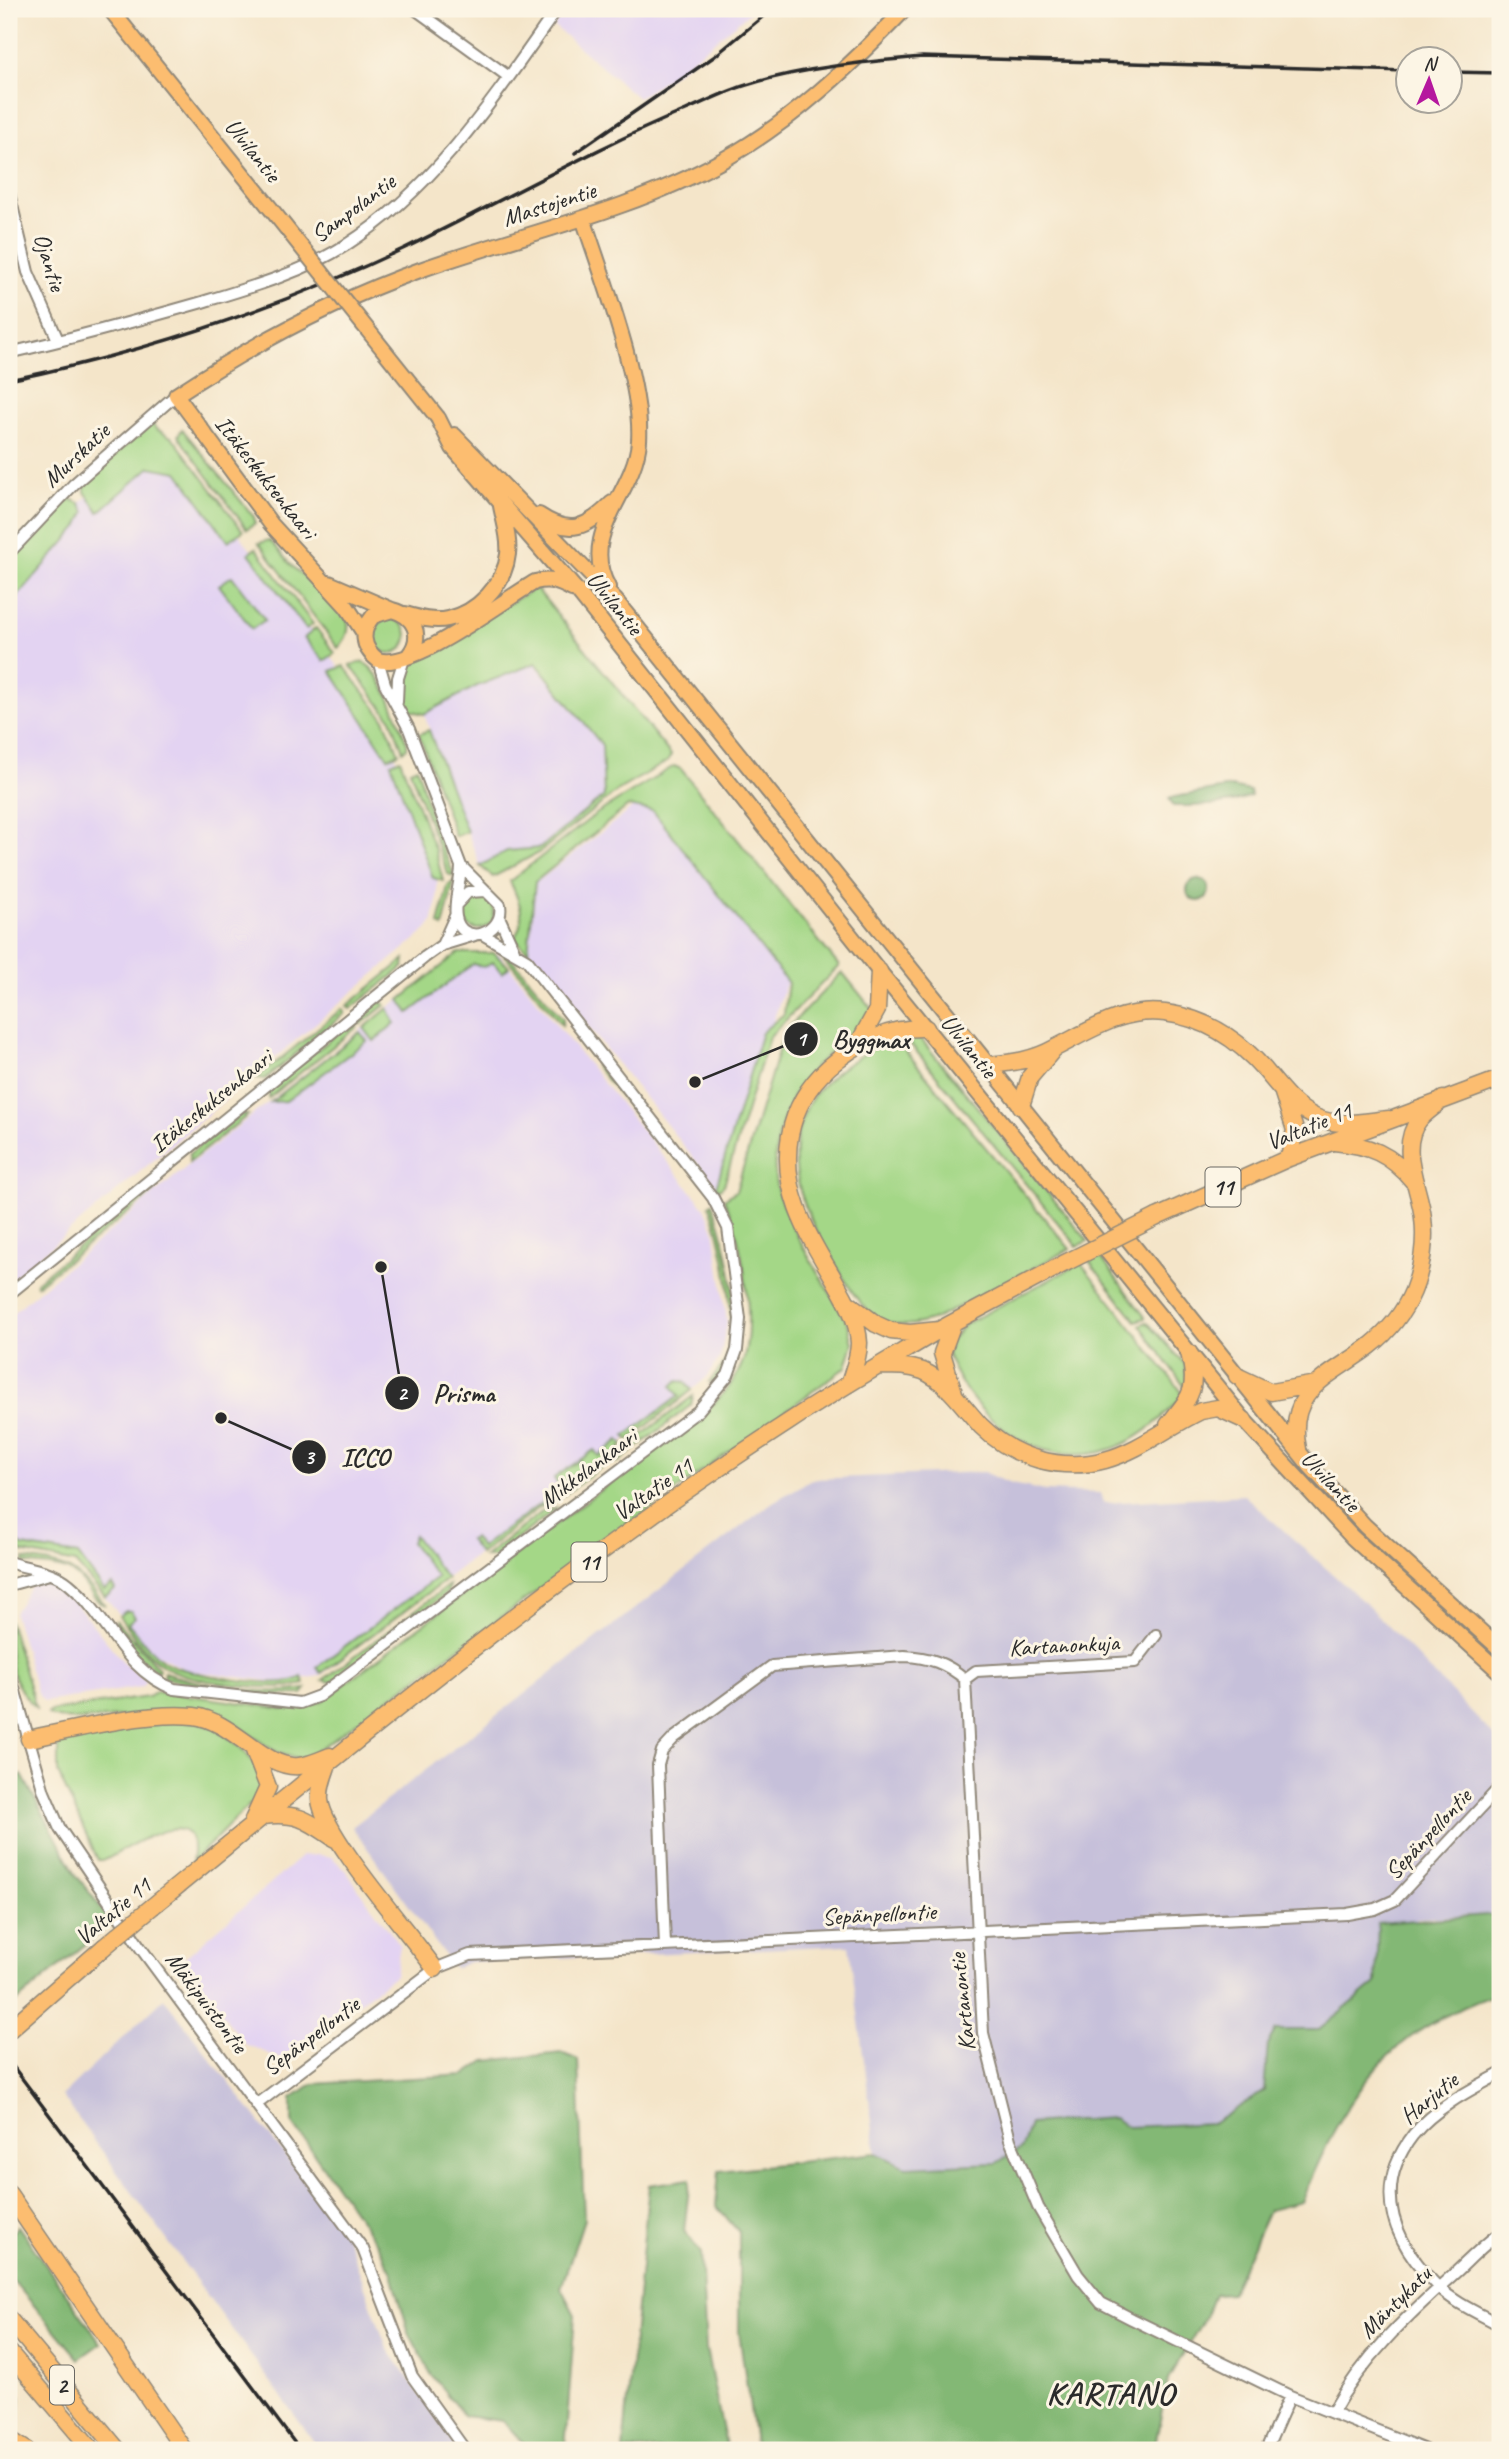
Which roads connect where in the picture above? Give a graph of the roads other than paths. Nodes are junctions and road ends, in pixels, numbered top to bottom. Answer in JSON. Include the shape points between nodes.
{"nodes":[{"id":1,"x":110,"y":9,"type":"edge"},
{"id":2,"x":417,"y":9,"type":"edge"},
{"id":3,"x":557,"y":9,"type":"edge"},
{"id":4,"x":905,"y":9,"type":"edge"},
{"id":5,"x":509,"y":77,"type":"junction"},
{"id":6,"x":9,"y":193,"type":"edge"},
{"id":7,"x":583,"y":218,"type":"junction"},
{"id":8,"x":58,"y":340,"type":"junction"},
{"id":9,"x":9,"y":353,"type":"edge"},
{"id":10,"x":176,"y":395,"type":"junction"},
{"id":11,"x":438,"y":418,"type":"junction"},
{"id":12,"x":515,"y":498,"type":"junction"},
{"id":13,"x":616,"y":500,"type":"junction"},
{"id":14,"x":499,"y":501,"type":"junction"},
{"id":15,"x":9,"y":553,"type":"edge"},
{"id":16,"x":324,"y":581,"type":"junction"},
{"id":17,"x":578,"y":592,"type":"junction"},
{"id":18,"x":615,"y":600,"type":"junction"},
{"id":19,"x":398,"y":611,"type":"junction"},
{"id":20,"x":364,"y":633,"type":"junction"},
{"id":21,"x":406,"y":657,"type":"junction"},
{"id":22,"x":378,"y":660,"type":"junction"},
{"id":23,"x":397,"y":702,"type":"junction"},
{"id":24,"x":461,"y":866,"type":"junction"},
{"id":25,"x":485,"y":891,"type":"junction"},
{"id":26,"x":456,"y":910,"type":"junction"},
{"id":27,"x":500,"y":919,"type":"junction"},
{"id":28,"x":479,"y":935,"type":"junction"},
{"id":29,"x":442,"y":945,"type":"junction"},
{"id":30,"x":514,"y":950,"type":"junction"},
{"id":31,"x":879,"y":971,"type":"junction"},
{"id":32,"x":926,"y":1028,"type":"junction"},
{"id":33,"x":857,"y":1046,"type":"junction"},
{"id":34,"x":1054,"y":1049,"type":"junction"},
{"id":35,"x":988,"y":1065,"type":"junction"},
{"id":36,"x":1500,"y":1080,"type":"edge"},
{"id":37,"x":1282,"y":1091,"type":"junction"},
{"id":38,"x":1444,"y":1099,"type":"junction"},
{"id":39,"x":1021,"y":1106,"type":"junction"},
{"id":40,"x":1389,"y":1119,"type":"junction"},
{"id":41,"x":1331,"y":1141,"type":"junction"},
{"id":42,"x":1289,"y":1158,"type":"junction"},
{"id":43,"x":1413,"y":1181,"type":"junction"},
{"id":44,"x":9,"y":1294,"type":"edge"},
{"id":45,"x":849,"y":1304,"type":"junction"},
{"id":46,"x":946,"y":1326,"type":"junction"},
{"id":47,"x":1189,"y":1353,"type":"junction"},
{"id":48,"x":880,"y":1366,"type":"junction"},
{"id":49,"x":1237,"y":1376,"type":"junction"},
{"id":50,"x":849,"y":1384,"type":"junction"},
{"id":51,"x":1316,"y":1384,"type":"junction"},
{"id":52,"x":955,"y":1395,"type":"junction"},
{"id":53,"x":1244,"y":1420,"type":"junction"},
{"id":54,"x":1166,"y":1427,"type":"junction"},
{"id":55,"x":1298,"y":1449,"type":"junction"},
{"id":56,"x":9,"y":1562,"type":"edge"},
{"id":57,"x":52,"y":1574,"type":"junction"},
{"id":58,"x":9,"y":1585,"type":"edge"},
{"id":59,"x":1156,"y":1635,"type":"dead end"},
{"id":60,"x":1500,"y":1649,"type":"edge"},
{"id":61,"x":9,"y":1671,"type":"edge"},
{"id":62,"x":1500,"y":1672,"type":"edge"},
{"id":63,"x":965,"y":1679,"type":"junction"},
{"id":64,"x":29,"y":1739,"type":"junction"},
{"id":65,"x":252,"y":1745,"type":"junction"},
{"id":66,"x":334,"y":1757,"type":"junction"},
{"id":67,"x":1500,"y":1787,"type":"edge"},
{"id":68,"x":264,"y":1816,"type":"junction"},
{"id":69,"x":248,"y":1829,"type":"junction"},
{"id":70,"x":340,"y":1843,"type":"junction"},
{"id":71,"x":977,"y":1931,"type":"junction"},
{"id":72,"x":665,"y":1945,"type":"junction"},
{"id":73,"x":435,"y":1969,"type":"junction"},
{"id":74,"x":9,"y":2030,"type":"edge"},
{"id":75,"x":1500,"y":2074,"type":"edge"},
{"id":76,"x":257,"y":2104,"type":"junction"},
{"id":77,"x":9,"y":2194,"type":"edge"},
{"id":78,"x":1500,"y":2233,"type":"edge"},
{"id":79,"x":1438,"y":2288,"type":"junction"},
{"id":80,"x":9,"y":2319,"type":"edge"},
{"id":81,"x":1500,"y":2325,"type":"edge"},
{"id":82,"x":9,"y":2352,"type":"edge"},
{"id":83,"x":1290,"y":2396,"type":"junction"},
{"id":84,"x":1332,"y":2413,"type":"junction"},
{"id":85,"x":9,"y":2439,"type":"edge"},
{"id":86,"x":26,"y":2450,"type":"edge"},
{"id":87,"x":92,"y":2450,"type":"edge"},
{"id":88,"x":118,"y":2450,"type":"edge"},
{"id":89,"x":184,"y":2450,"type":"edge"},
{"id":90,"x":465,"y":2450,"type":"edge"},
{"id":91,"x":1266,"y":2450,"type":"edge"},
{"id":92,"x":1424,"y":2450,"type":"edge"}],
"edges":[{"from":1,"to":11,"type":"main road","name":"Ulvilantie","bridge":true},
{"from":2,"to":5,"type":"street"},
{"from":3,"to":5,"type":"street","name":"Sampolantie"},
{"from":4,"to":7,"type":"main road","name":"Mastojentie","via":[[835,78],[761,136],[692,176]]},
{"from":5,"to":8,"type":"street","name":"Sampolantie","via":[[403,201],[325,258],[213,299]]},
{"from":6,"to":8,"type":"street","name":"Ojantie","via":[[28,272]]},
{"from":7,"to":10,"type":"main road","name":"Mastojentie","via":[[422,269],[335,305],[255,346]]},
{"from":7,"to":13,"type":"main road","via":[[629,366],[637,413],[639,442]]},
{"from":8,"to":9,"type":"street","name":"Sampolantie"},
{"from":10,"to":15,"type":"street","name":"Murskatie","via":[[74,484]]},
{"from":10,"to":16,"type":"main road","name":"Itäkeskuksenkaari","via":[[288,547]]},
{"from":11,"to":12,"type":"main road","name":"Ulvilantie"},
{"from":11,"to":14,"type":"main road","name":"Ulvilantie","via":[[453,447]]},
{"from":12,"to":13,"type":"main road","via":[[565,528],[594,520]]},
{"from":12,"to":18,"type":"main road","name":"Ulvilantie"},
{"from":13,"to":18,"type":"main road","via":[[598,556],[600,571]]},
{"from":14,"to":17,"type":"main road","name":"Ulvilantie"},
{"from":14,"to":19,"type":"main road","name":"Itäkeskuksenkaari","via":[[509,540],[498,584],[472,608],[448,619]]},
{"from":16,"to":19,"type":"main road","name":"Itäkeskuksenkaari"},
{"from":16,"to":20,"type":"main road","name":"Itäkeskuksenkaari"},
{"from":17,"to":21,"type":"main road","via":[[560,582],[535,582],[476,622]]},
{"from":17,"to":31,"type":"main road","name":"Ulvilantie"},
{"from":18,"to":35,"type":"main road","name":"Ulvilantie"},
{"from":19,"to":20,"type":"main road","via":[[373,616]]},
{"from":19,"to":21,"type":"main road","via":[[417,632],[414,648]]},
{"from":20,"to":22,"type":"main road","via":[[369,652]]},
{"from":21,"to":22,"type":"main road","via":[[386,663]]},
{"from":21,"to":23,"type":"street","name":"Itäkeskuksenkaari","via":[[398,678]]},
{"from":22,"to":23,"type":"street","name":"Itäkeskuksenkaari","via":[[385,684]]},
{"from":23,"to":24,"type":"street","name":"Itäkeskuksenkaari"},
{"from":24,"to":25,"type":"street","name":"Itäkeskuksenkaari"},
{"from":24,"to":26,"type":"street","name":"Itäkeskuksenkaari"},
{"from":25,"to":26,"type":"street","via":[[468,892]]},
{"from":25,"to":27,"type":"street","via":[[500,905]]},
{"from":26,"to":28,"type":"street","via":[[459,925]]},
{"from":26,"to":29,"type":"street","name":"Itäkeskuksenkaari"},
{"from":27,"to":28,"type":"street","via":[[495,928]]},
{"from":27,"to":30,"type":"street","name":"Mikkolankaari"},
{"from":28,"to":29,"type":"street","name":"Itäkeskuksenkaari"},
{"from":28,"to":30,"type":"street","name":"Mikkolankaari"},
{"from":29,"to":44,"type":"street","name":"Itäkeskuksenkaari"},
{"from":30,"to":57,"type":"street","name":"Mikkolankaari","via":[[527,960],[696,1174],[728,1228],[740,1319],[737,1350],[717,1392],[698,1411],[319,1696],[300,1703],[174,1689],[155,1682],[131,1661],[80,1594]]},
{"from":31,"to":32,"type":"main road","name":"Ulvilantie"},
{"from":31,"to":33,"type":"highway","via":[[877,1010]]},
{"from":32,"to":33,"type":"highway","via":[[894,1029]]},
{"from":32,"to":47,"type":"main road","name":"Ulvilantie"},
{"from":33,"to":45,"type":"highway","via":[[824,1072],[802,1100],[791,1130],[788,1164],[796,1210]]},
{"from":34,"to":35,"type":"highway","via":[[1018,1062]]},
{"from":34,"to":37,"type":"highway","via":[[1117,1017],[1164,1013],[1225,1034],[1245,1048]]},
{"from":34,"to":39,"type":"highway","via":[[1030,1077]]},
{"from":35,"to":39,"type":"main road","name":"Ulvilantie"},
{"from":36,"to":38,"type":"highway","name":"Valtatie 11","number":"11"},
{"from":37,"to":40,"type":"highway","via":[[1305,1111],[1329,1121]]},
{"from":37,"to":42,"type":"highway","via":[[1295,1130]]},
{"from":38,"to":40,"type":"highway","name":"Valtatie 11","number":"11"},
{"from":38,"to":43,"type":"highway","via":[[1415,1128],[1411,1139]]},
{"from":39,"to":49,"type":"main road","name":"Ulvilantie"},
{"from":40,"to":41,"type":"highway","name":"Valtatie 11","number":"11"},
{"from":41,"to":42,"type":"highway","name":"Valtatie 11","number":"11"},
{"from":41,"to":43,"type":"highway","via":[[1383,1153]]},
{"from":42,"to":46,"type":"highway","name":"Valtatie 11","number":"11","bridge":true,"via":[[1157,1217]]},
{"from":43,"to":51,"type":"highway","via":[[1423,1218],[1423,1256],[1405,1307],[1382,1336]]},
{"from":45,"to":46,"type":"highway","via":[[891,1331],[910,1333]]},
{"from":45,"to":50,"type":"highway","via":[[859,1343]]},
{"from":46,"to":48,"type":"highway","name":"Valtatie 11","number":"11"},
{"from":46,"to":52,"type":"highway","via":[[942,1353]]},
{"from":47,"to":53,"type":"main road","name":"Ulvilantie"},
{"from":47,"to":54,"type":"highway","via":[[1195,1385]]},
{"from":48,"to":50,"type":"highway","name":"Valtatie 11","number":"11"},
{"from":48,"to":52,"type":"highway","via":[[924,1372]]},
{"from":49,"to":51,"type":"highway","via":[[1271,1392]]},
{"from":49,"to":55,"type":"main road","name":"Ulvilantie"},
{"from":50,"to":66,"type":"highway","name":"Valtatie 11","number":"11","via":[[604,1551]]},
{"from":51,"to":55,"type":"highway","via":[[1297,1409],[1294,1432]]},
{"from":52,"to":54,"type":"highway","via":[[981,1426],[1013,1451],[1058,1464],[1106,1460]]},
{"from":53,"to":54,"type":"highway","via":[[1218,1408]]},
{"from":53,"to":62,"type":"main road","name":"Ulvilantie","via":[[1353,1537]]},
{"from":55,"to":60,"type":"main road","name":"Ulvilantie","via":[[1365,1526]]},
{"from":56,"to":57,"type":"street","name":"Mikkolankaari"},
{"from":57,"to":58,"type":"street"},
{"from":59,"to":63,"type":"street","name":"Kartanonkuja","via":[[1135,1662],[976,1671]]},
{"from":61,"to":64,"type":"street","name":"Mäkipuistontie"},
{"from":63,"to":71,"type":"street","name":"Kartanontie"},
{"from":63,"to":72,"type":"street","via":[[926,1657],[772,1666],[674,1738],[662,1751],[658,1765]]},
{"from":64,"to":65,"type":"highway","via":[[89,1726],[193,1716],[224,1726]]},
{"from":64,"to":76,"type":"street","name":"Mäkipuistontie","via":[[49,1804],[82,1865]]},
{"from":65,"to":66,"type":"highway","via":[[296,1766]]},
{"from":65,"to":69,"type":"highway","via":[[268,1787]]},
{"from":66,"to":68,"type":"highway","name":"Valtatie 11","number":"11"},
{"from":66,"to":70,"type":"highway","via":[[321,1785],[320,1800]]},
{"from":67,"to":71,"type":"street","name":"Sepänpellontie","via":[[1414,1883],[1395,1900],[1375,1909],[1348,1914]]},
{"from":68,"to":69,"type":"highway","number":"11"},
{"from":68,"to":70,"type":"highway","via":[[300,1816]]},
{"from":69,"to":74,"type":"highway","name":"Valtatie 11","number":"11","bridge":true},
{"from":70,"to":73,"type":"highway"},
{"from":71,"to":72,"type":"street","name":"Sepänpellontie"},
{"from":71,"to":83,"type":"street","name":"Kartanontie","via":[[984,2033],[1010,2140],[1038,2207],[1078,2275],[1101,2302]]},
{"from":72,"to":73,"type":"street","name":"Sepänpellontie","via":[[470,1955]]},
{"from":73,"to":76,"type":"street","name":"Sepänpellontie"},
{"from":75,"to":79,"type":"street","name":"Harjutie","via":[[1437,2113],[1397,2159],[1390,2202],[1394,2223],[1404,2246]]},
{"from":76,"to":90,"type":"street","name":"Mäkipuistontie","via":[[363,2249],[412,2376]]},
{"from":77,"to":89,"type":"highway"},
{"from":78,"to":79,"type":"street","name":"Mäntykatu"},
{"from":79,"to":81,"type":"street","name":"Harjutie"},
{"from":79,"to":84,"type":"street","name":"Mäntykatu","via":[[1369,2357]]},
{"from":80,"to":88,"type":"highway","number":"2"},
{"from":82,"to":87,"type":"highway","number":"2"},
{"from":83,"to":84,"type":"street","name":"Kartanontie"},
{"from":83,"to":91,"type":"street"},
{"from":84,"to":92,"type":"street","name":"Kartanontie"},
{"from":85,"to":86,"type":"highway"}]}
